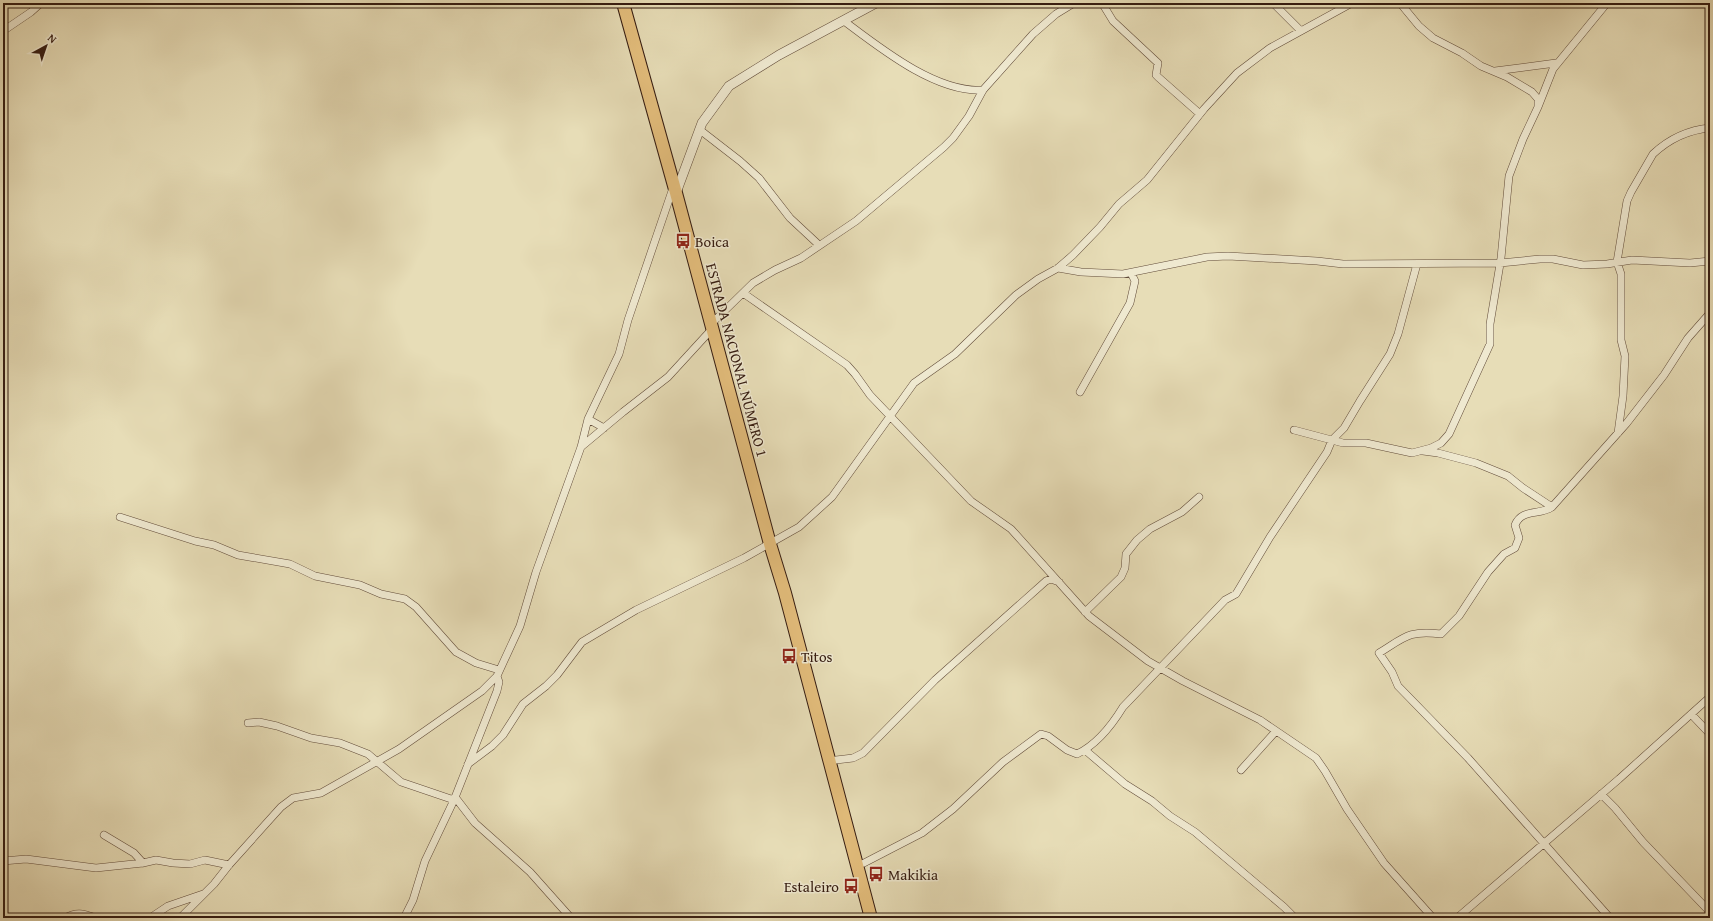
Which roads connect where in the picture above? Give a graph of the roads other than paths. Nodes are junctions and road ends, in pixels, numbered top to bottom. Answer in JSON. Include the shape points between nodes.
{"nodes":[{"id":1,"x":623,"y":3,"type":"edge"},
{"id":2,"x":876,"y":3,"type":"edge"},
{"id":3,"x":1074,"y":3,"type":"edge"},
{"id":4,"x":1102,"y":3,"type":"edge"},
{"id":5,"x":1274,"y":3,"type":"edge"},
{"id":6,"x":1352,"y":3,"type":"edge"},
{"id":7,"x":1400,"y":3,"type":"edge"},
{"id":8,"x":1607,"y":3,"type":"edge"},
{"id":9,"x":37,"y":4,"type":"edge"},
{"id":10,"x":844,"y":21,"type":"junction"},
{"id":11,"x":1300,"y":30,"type":"junction"},
{"id":12,"x":3,"y":31,"type":"edge"},
{"id":13,"x":1556,"y":63,"type":"junction"},
{"id":14,"x":1493,"y":71,"type":"junction"},
{"id":15,"x":983,"y":90,"type":"junction"},
{"id":16,"x":1538,"y":107,"type":"junction"},
{"id":17,"x":1200,"y":114,"type":"junction"},
{"id":18,"x":1710,"y":128,"type":"edge"},
{"id":19,"x":700,"y":130,"type":"junction"},
{"id":20,"x":675,"y":190,"type":"junction"},
{"id":21,"x":819,"y":245,"type":"junction"},
{"id":22,"x":1710,"y":261,"type":"edge"},
{"id":23,"x":1618,"y":262,"type":"junction"},
{"id":24,"x":1417,"y":264,"type":"junction"},
{"id":25,"x":1500,"y":264,"type":"junction"},
{"id":26,"x":1058,"y":268,"type":"junction"},
{"id":27,"x":1132,"y":273,"type":"junction"},
{"id":28,"x":743,"y":293,"type":"junction"},
{"id":29,"x":1710,"y":313,"type":"edge"},
{"id":30,"x":711,"y":327,"type":"junction"},
{"id":31,"x":1080,"y":392,"type":"dead end"},
{"id":32,"x":890,"y":415,"type":"junction"},
{"id":33,"x":588,"y":419,"type":"junction"},
{"id":34,"x":604,"y":428,"type":"junction"},
{"id":35,"x":1294,"y":430,"type":"dead end"},
{"id":36,"x":1618,"y":433,"type":"junction"},
{"id":37,"x":1332,"y":440,"type":"junction"},
{"id":38,"x":581,"y":447,"type":"junction"},
{"id":39,"x":1422,"y":452,"type":"junction"},
{"id":40,"x":1199,"y":497,"type":"dead end"},
{"id":41,"x":1552,"y":507,"type":"junction"},
{"id":42,"x":120,"y":517,"type":"dead end"},
{"id":43,"x":770,"y":544,"type":"junction"},
{"id":44,"x":1060,"y":583,"type":"junction"},
{"id":45,"x":1085,"y":612,"type":"junction"},
{"id":46,"x":1161,"y":668,"type":"junction"},
{"id":47,"x":498,"y":673,"type":"junction"},
{"id":48,"x":1710,"y":697,"type":"edge"},
{"id":49,"x":1692,"y":714,"type":"junction"},
{"id":50,"x":248,"y":723,"type":"dead end"},
{"id":51,"x":1276,"y":731,"type":"junction"},
{"id":52,"x":1710,"y":734,"type":"edge"},
{"id":53,"x":1085,"y":750,"type":"junction"},
{"id":54,"x":836,"y":760,"type":"dead end"},
{"id":55,"x":376,"y":762,"type":"junction"},
{"id":56,"x":468,"y":764,"type":"junction"},
{"id":57,"x":1241,"y":770,"type":"dead end"},
{"id":58,"x":1601,"y":794,"type":"junction"},
{"id":59,"x":455,"y":798,"type":"junction"},
{"id":60,"x":104,"y":835,"type":"dead end"},
{"id":61,"x":1542,"y":844,"type":"junction"},
{"id":62,"x":3,"y":862,"type":"edge"},
{"id":63,"x":142,"y":863,"type":"junction"},
{"id":64,"x":864,"y":863,"type":"dead end"},
{"id":65,"x":228,"y":865,"type":"junction"},
{"id":66,"x":205,"y":893,"type":"junction"},
{"id":67,"x":1710,"y":912,"type":"edge"},
{"id":68,"x":66,"y":918,"type":"edge"},
{"id":69,"x":96,"y":918,"type":"edge"},
{"id":70,"x":150,"y":918,"type":"edge"},
{"id":71,"x":180,"y":918,"type":"edge"},
{"id":72,"x":404,"y":918,"type":"edge"},
{"id":73,"x":571,"y":918,"type":"edge"},
{"id":74,"x":871,"y":918,"type":"edge"},
{"id":75,"x":1295,"y":918,"type":"edge"},
{"id":76,"x":1433,"y":918,"type":"edge"},
{"id":77,"x":1457,"y":918,"type":"edge"},
{"id":78,"x":1610,"y":918,"type":"edge"}],
"edges":[{"from":1,"to":20,"type":"highway","name":"ESTRADA NACIONAL NÚMERO 1"},
{"from":2,"to":10,"type":"street"},
{"from":3,"to":15,"type":"street","via":[[1056,14],[1033,34]]},
{"from":4,"to":17,"type":"street","via":[[1113,21],[1158,63],[1156,75]]},
{"from":5,"to":11,"type":"street"},
{"from":6,"to":11,"type":"street"},
{"from":7,"to":14,"type":"street","via":[[1419,26],[1434,38]]},
{"from":8,"to":13,"type":"street"},
{"from":9,"to":12,"type":"street"},
{"from":10,"to":15,"type":"street","via":[[892,56],[930,77],[961,89]]},
{"from":10,"to":19,"type":"street","via":[[779,55],[729,86],[704,119]]},
{"from":11,"to":17,"type":"street","via":[[1251,61]]},
{"from":13,"to":14,"type":"street"},
{"from":13,"to":16,"type":"street"},
{"from":14,"to":16,"type":"street","via":[[1532,92],[1536,96]]},
{"from":15,"to":21,"type":"street","via":[[953,138],[856,221]]},
{"from":16,"to":25,"type":"street","via":[[1509,176]]},
{"from":17,"to":26,"type":"street","via":[[1147,180],[1119,204],[1088,240]]},
{"from":18,"to":23,"type":"street","via":[[1694,130],[1680,136],[1653,154],[1627,201]]},
{"from":19,"to":20,"type":"street"},
{"from":19,"to":21,"type":"street","via":[[759,178],[790,218]]},
{"from":20,"to":30,"type":"highway","name":"ESTRADA NACIONAL NÚMERO 1"},
{"from":20,"to":33,"type":"street","via":[[628,320],[619,354]]},
{"from":21,"to":28,"type":"street","via":[[801,258],[761,278]]},
{"from":22,"to":23,"type":"street"},
{"from":23,"to":25,"type":"street","via":[[1583,265],[1540,259]]},
{"from":23,"to":36,"type":"street","via":[[1621,340],[1625,356]]},
{"from":24,"to":25,"type":"street"},
{"from":24,"to":27,"type":"street","via":[[1343,264],[1228,256],[1207,257]]},
{"from":24,"to":37,"type":"street","via":[[1390,354],[1344,428]]},
{"from":25,"to":39,"type":"street","via":[[1488,350],[1449,434],[1441,443]]},
{"from":26,"to":27,"type":"street","via":[[1081,272]]},
{"from":26,"to":32,"type":"street","via":[[1021,291],[955,354],[914,382]]},
{"from":27,"to":31,"type":"street","via":[[1135,281],[1130,303]]},
{"from":28,"to":30,"type":"street"},
{"from":28,"to":32,"type":"street","via":[[847,365],[870,395]]},
{"from":29,"to":36,"type":"street","via":[[1688,338],[1664,375]]},
{"from":30,"to":34,"type":"street","via":[[668,377]]},
{"from":30,"to":43,"type":"highway","name":"ESTRADA NACIONAL NÚMERO 1"},
{"from":32,"to":43,"type":"street","via":[[832,497],[799,527]]},
{"from":32,"to":44,"type":"street","via":[[971,501],[1011,529]]},
{"from":33,"to":34,"type":"street"},
{"from":33,"to":38,"type":"street"},
{"from":34,"to":38,"type":"street"},
{"from":35,"to":37,"type":"street"},
{"from":36,"to":41,"type":"street"},
{"from":37,"to":39,"type":"street","via":[[1373,444],[1412,453]]},
{"from":37,"to":46,"type":"street","via":[[1327,452],[1270,537],[1236,594],[1225,600]]},
{"from":38,"to":47,"type":"street","via":[[536,572],[520,626]]},
{"from":39,"to":41,"type":"street","via":[[1476,463],[1508,476]]},
{"from":40,"to":45,"type":"street","via":[[1182,512],[1150,529],[1136,540],[1126,554],[1121,577]]},
{"from":41,"to":61,"type":"street","via":[[1544,512],[1530,513],[1518,519],[1515,525],[1519,538],[1515,548],[1504,554],[1488,572],[1459,616],[1441,634],[1410,634],[1379,653],[1398,686],[1468,758]]},
{"from":42,"to":47,"type":"street","via":[[214,545],[238,555],[290,564],[315,576],[360,585],[381,594],[405,599],[416,607],[456,652]]},
{"from":43,"to":56,"type":"street","via":[[636,610],[582,642],[557,675],[523,704],[503,735]]},
{"from":43,"to":74,"type":"highway","name":"ESTRADA NACIONAL NÚMERO 1"},
{"from":44,"to":45,"type":"street"},
{"from":44,"to":54,"type":"street","via":[[1051,579],[1046,581],[1018,604],[935,680],[863,753],[853,758]]},
{"from":45,"to":46,"type":"street","via":[[1148,661]]},
{"from":46,"to":51,"type":"street"},
{"from":46,"to":53,"type":"street","via":[[1123,707],[1113,723]]},
{"from":47,"to":55,"type":"street","via":[[482,691],[445,718]]},
{"from":47,"to":56,"type":"street","via":[[499,682]]},
{"from":48,"to":49,"type":"street"},
{"from":49,"to":52,"type":"street"},
{"from":49,"to":58,"type":"street"},
{"from":50,"to":55,"type":"street","via":[[259,722],[311,738],[336,741],[368,754]]},
{"from":51,"to":57,"type":"street"},
{"from":51,"to":76,"type":"street","via":[[1316,758],[1384,862]]},
{"from":53,"to":64,"type":"street","via":[[1077,754],[1041,734],[1003,762],[953,809],[922,833]]},
{"from":53,"to":75,"type":"street","via":[[1125,784],[1195,832]]},
{"from":55,"to":59,"type":"street","via":[[407,785]]},
{"from":55,"to":65,"type":"street","via":[[321,794],[289,800]]},
{"from":56,"to":59,"type":"street"},
{"from":58,"to":61,"type":"street"},
{"from":58,"to":67,"type":"street"},
{"from":59,"to":72,"type":"street","via":[[425,861],[413,900]]},
{"from":59,"to":73,"type":"street","via":[[475,823],[530,872]]},
{"from":60,"to":63,"type":"street","via":[[134,853]]},
{"from":61,"to":77,"type":"street"},
{"from":61,"to":78,"type":"street"},
{"from":62,"to":63,"type":"street","via":[[26,859],[96,868]]},
{"from":63,"to":65,"type":"street","via":[[156,860],[190,864],[205,860]]},
{"from":65,"to":66,"type":"street"},
{"from":66,"to":70,"type":"street","via":[[168,906]]},
{"from":66,"to":71,"type":"street"},
{"from":68,"to":69,"type":"street","via":[[78,912]]}]}
